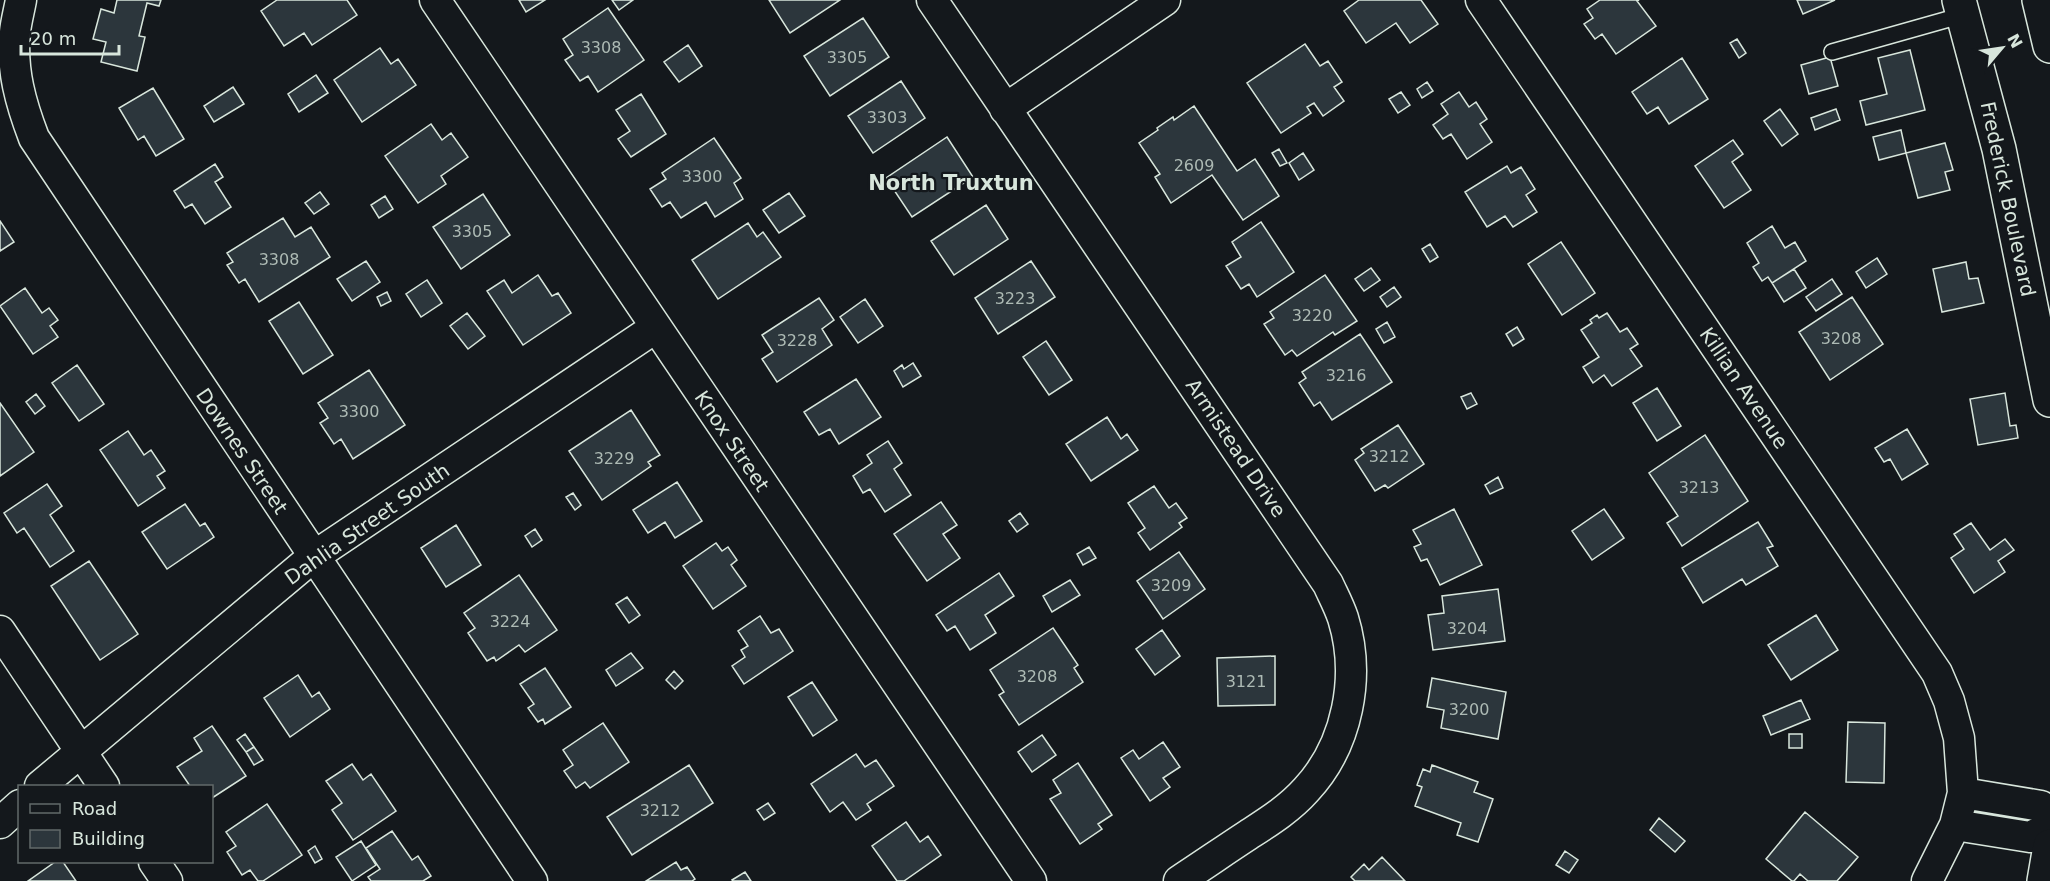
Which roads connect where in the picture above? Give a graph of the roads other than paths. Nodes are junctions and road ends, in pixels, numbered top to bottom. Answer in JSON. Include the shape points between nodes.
{"nodes":[{"id":1,"x":21,"y":0,"type":"edge"},
{"id":2,"x":435,"y":0,"type":"edge"},
{"id":3,"x":932,"y":0,"type":"edge"},
{"id":4,"x":1165,"y":0,"type":"edge"},
{"id":5,"x":1481,"y":0,"type":"edge"},
{"id":6,"x":2039,"y":0,"type":"edge"},
{"id":7,"x":1961,"y":7,"type":"edge"},
{"id":8,"x":2050,"y":46,"type":"edge"},
{"id":9,"x":1832,"y":52,"type":"dead end"},
{"id":10,"x":1005,"y":109,"type":"junction"},
{"id":11,"x":655,"y":328,"type":"junction"},
{"id":12,"x":2050,"y":400,"type":"edge"},
{"id":13,"x":314,"y":557,"type":"junction"},
{"id":14,"x":0,"y":631,"type":"edge"},
{"id":15,"x":81,"y":752,"type":"junction"},
{"id":16,"x":41,"y":785,"type":"edge"},
{"id":17,"x":103,"y":785,"type":"edge"},
{"id":18,"x":1963,"y":793,"type":"junction"},
{"id":19,"x":18,"y":807,"type":"edge"},
{"id":20,"x":2050,"y":819,"type":"edge"},
{"id":21,"x":0,"y":823,"type":"edge"},
{"id":22,"x":1955,"y":825,"type":"junction"},
{"id":23,"x":2050,"y":827,"type":"edge"},
{"id":24,"x":2050,"y":846,"type":"edge"},
{"id":25,"x":155,"y":863,"type":"edge"},
{"id":26,"x":167,"y":881,"type":"edge"},
{"id":27,"x":532,"y":881,"type":"edge"},
{"id":28,"x":1031,"y":881,"type":"edge"},
{"id":29,"x":1179,"y":881,"type":"edge"},
{"id":30,"x":1927,"y":881,"type":"edge"},
{"id":31,"x":2044,"y":881,"type":"edge"}],
"edges":[{"from":1,"to":13,"type":"street","name":"Downes Street","via":[[15,33],[15,71],[34,138]]},
{"from":2,"to":11,"type":"street","name":"Knox Street"},
{"from":3,"to":10,"type":"street","name":"Armistead Drive"},
{"from":4,"to":10,"type":"street"},
{"from":5,"to":18,"type":"street","name":"Killian Avenue","via":[[1937,673],[1959,738]]},
{"from":6,"to":8,"type":"main road"},
{"from":7,"to":9,"type":"lane"},
{"from":7,"to":12,"type":"main road","name":"Frederick Boulevard","via":[[1999,149]]},
{"from":10,"to":29,"type":"street","name":"Armistead Drive","via":[[1328,584],[1343,618],[1350,654],[1350,691],[1345,719],[1332,753],[1307,790],[1279,814]]},
{"from":11,"to":13,"type":"street","name":"Dahlia Street South"},
{"from":11,"to":28,"type":"street","name":"Knox Street"},
{"from":13,"to":15,"type":"street","name":"Dahlia Street South"},
{"from":13,"to":27,"type":"street","name":"Downes Street"},
{"from":14,"to":15,"type":"street"},
{"from":15,"to":16,"type":"street","name":"Dahlia Street South"},
{"from":15,"to":17,"type":"street"},
{"from":18,"to":20,"type":"street","via":[[2041,806]]},
{"from":18,"to":22,"type":"street","name":"Killian Avenue"},
{"from":19,"to":21,"type":"street"},
{"from":22,"to":23,"type":"street","via":[[2030,837]]},
{"from":22,"to":30,"type":"street","name":"Killian Avenue"},
{"from":24,"to":31,"type":"main road"},
{"from":25,"to":26,"type":"street"}]}
